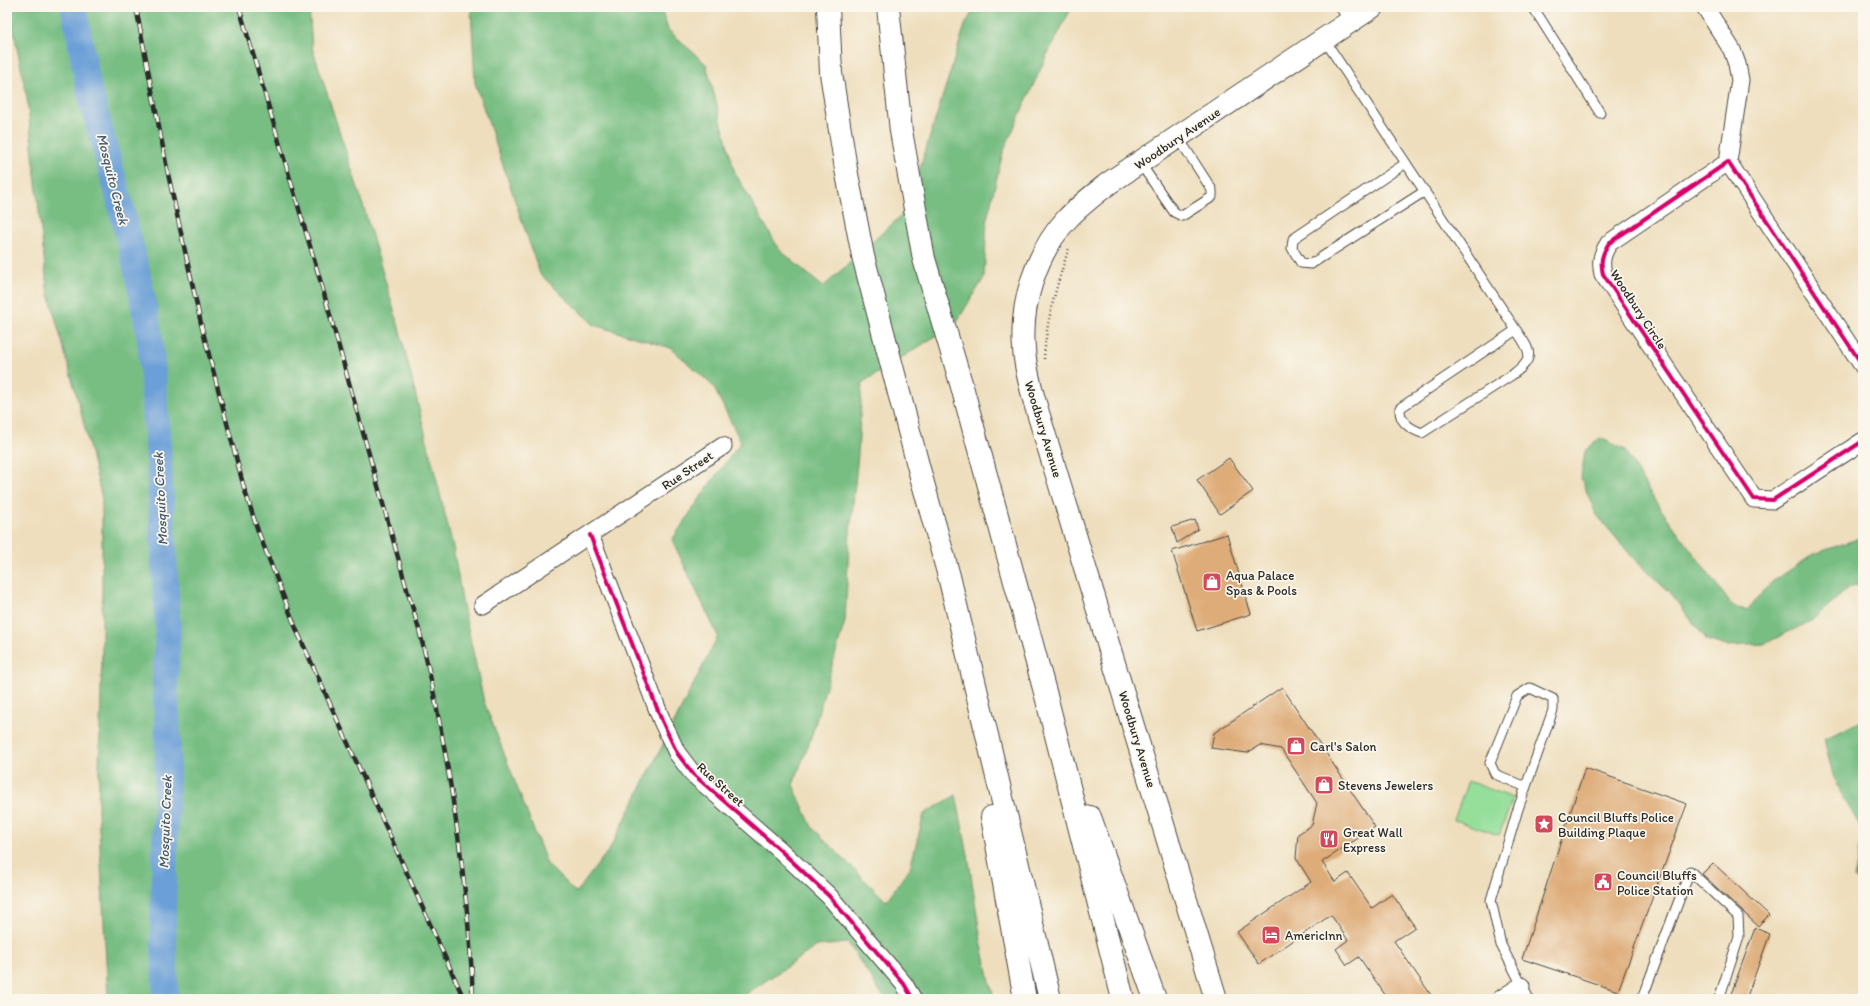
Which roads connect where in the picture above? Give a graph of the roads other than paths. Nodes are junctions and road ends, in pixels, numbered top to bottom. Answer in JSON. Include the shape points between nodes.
{"nodes":[{"id":1,"x":828,"y":7,"type":"edge"},
{"id":2,"x":888,"y":7,"type":"edge"},
{"id":3,"x":1372,"y":7,"type":"edge"},
{"id":4,"x":1533,"y":7,"type":"edge"},
{"id":5,"x":1705,"y":7,"type":"edge"},
{"id":6,"x":1345,"y":14,"type":"edge"},
{"id":7,"x":1324,"y":39,"type":"junction"},
{"id":8,"x":1600,"y":113,"type":"dead end"},
{"id":9,"x":1178,"y":138,"type":"junction"},
{"id":10,"x":1728,"y":162,"type":"junction"},
{"id":11,"x":1140,"y":163,"type":"junction"},
{"id":12,"x":1406,"y":163,"type":"junction"},
{"id":13,"x":1425,"y":191,"type":"junction"},
{"id":14,"x":1516,"y":330,"type":"junction"},
{"id":15,"x":1863,"y":366,"type":"edge"},
{"id":16,"x":1863,"y":441,"type":"edge"},
{"id":17,"x":723,"y":446,"type":"dead end"},
{"id":18,"x":590,"y":535,"type":"junction"},
{"id":19,"x":949,"y":576,"type":"junction"},
{"id":20,"x":483,"y":605,"type":"dead end"},
{"id":21,"x":1045,"y":692,"type":"junction"},
{"id":22,"x":1526,"y":787,"type":"junction"},
{"id":23,"x":1525,"y":993,"type":"edge"},
{"id":24,"x":913,"y":999,"type":"edge"},
{"id":25,"x":1025,"y":999,"type":"edge"},
{"id":26,"x":1050,"y":999,"type":"edge"},
{"id":27,"x":1123,"y":999,"type":"edge"},
{"id":28,"x":1155,"y":999,"type":"edge"},
{"id":29,"x":1216,"y":999,"type":"edge"},
{"id":30,"x":1501,"y":999,"type":"edge"},
{"id":31,"x":1642,"y":999,"type":"edge"},
{"id":32,"x":1719,"y":999,"type":"edge"}],
"edges":[{"from":1,"to":19,"type":"main road","via":[[831,73],[863,256]]},
{"from":2,"to":21,"type":"main road","via":[[901,131],[924,259],[961,383]]},
{"from":3,"to":6,"type":"main road","name":"Woodbury Avenue"},
{"from":4,"to":8,"type":"lane"},
{"from":5,"to":10,"type":"street","via":[[1732,50],[1740,80]]},
{"from":6,"to":7,"type":"main road","name":"Woodbury Avenue"},
{"from":7,"to":9,"type":"main road","name":"Woodbury Avenue"},
{"from":7,"to":12,"type":"lane"},
{"from":9,"to":11,"type":"main road","name":"Woodbury Avenue"},
{"from":9,"to":11,"type":"lane","via":[[1212,190],[1212,197],[1182,216],[1174,212]]},
{"from":10,"to":15,"type":"street"},
{"from":10,"to":16,"type":"street","name":"Woodbury Circle","via":[[1609,243],[1603,252],[1603,274],[1754,500],[1773,500]]},
{"from":11,"to":29,"type":"main road","name":"Woodbury Avenue","via":[[1099,191],[1074,212],[1056,232],[1036,270],[1028,297],[1024,321],[1024,350],[1035,403]]},
{"from":12,"to":13,"type":"lane"},
{"from":12,"to":13,"type":"lane","via":[[1293,239],[1292,248],[1301,262],[1311,264]]},
{"from":13,"to":14,"type":"lane"},
{"from":14,"to":14,"type":"lane","via":[[1528,349],[1528,359],[1522,367],[1422,433],[1410,429],[1400,414],[1400,408]]},
{"from":17,"to":18,"type":"street","name":"Rue Street"},
{"from":18,"to":20,"type":"street","name":"Rue Street"},
{"from":18,"to":24,"type":"street","name":"Rue Street","via":[[662,721],[677,753],[693,774],[829,896],[904,984]]},
{"from":19,"to":25,"type":"main road"},
{"from":19,"to":26,"type":"main road"},
{"from":21,"to":27,"type":"main road"},
{"from":21,"to":28,"type":"main road"},
{"from":22,"to":22,"type":"lane","via":[[1553,710],[1553,699],[1530,688],[1517,696],[1490,763],[1495,774]]},
{"from":22,"to":23,"type":"lane","via":[[1491,900],[1501,945]]},
{"from":23,"to":30,"type":"street"},
{"from":31,"to":32,"type":"lane","via":[[1690,871],[1738,916],[1739,937]]}]}
